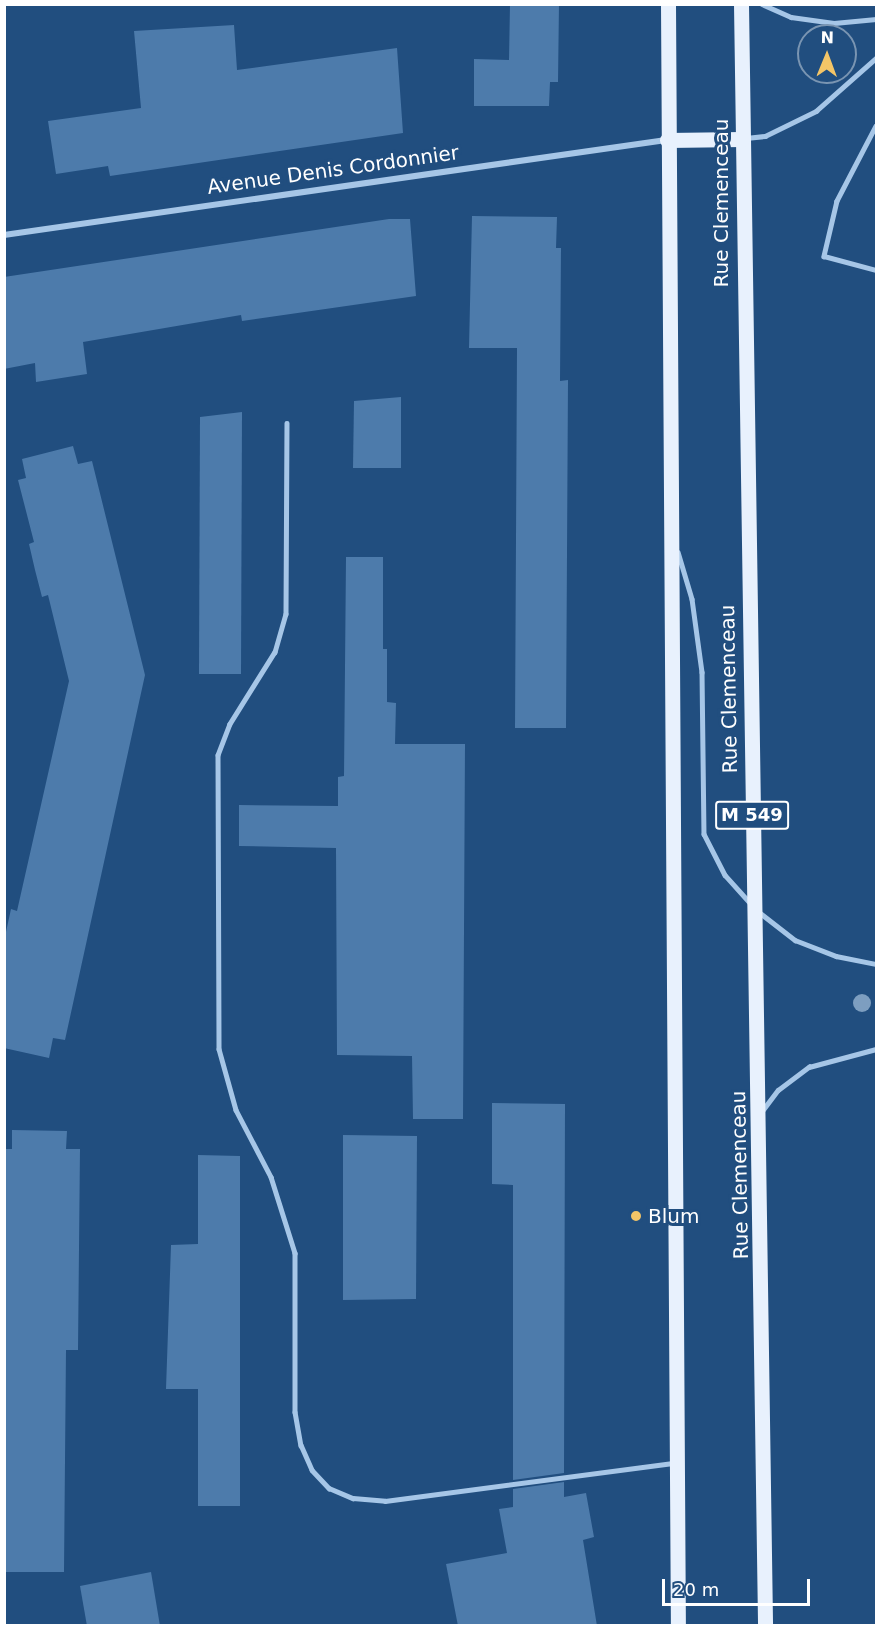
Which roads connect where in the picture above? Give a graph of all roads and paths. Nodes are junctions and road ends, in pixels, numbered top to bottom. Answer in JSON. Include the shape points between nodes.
{"nodes":[{"id":1,"x":668,"y":4,"type":"edge"},
{"id":2,"x":741,"y":4,"type":"edge"},
{"id":3,"x":762,"y":4,"type":"edge"},
{"id":4,"x":876,"y":19,"type":"edge"},
{"id":5,"x":876,"y":58,"type":"edge"},
{"id":6,"x":876,"y":126,"type":"edge"},
{"id":7,"x":742,"y":139,"type":"junction"},
{"id":8,"x":667,"y":140,"type":"junction"},
{"id":9,"x":4,"y":236,"type":"edge"},
{"id":10,"x":876,"y":270,"type":"edge"},
{"id":11,"x":287,"y":423,"type":"dead end"},
{"id":12,"x":670,"y":527,"type":"junction"},
{"id":13,"x":754,"y":908,"type":"junction"},
{"id":14,"x":876,"y":964,"type":"edge"},
{"id":15,"x":876,"y":1049,"type":"edge"},
{"id":16,"x":760,"y":1113,"type":"junction"},
{"id":17,"x":677,"y":1463,"type":"junction"},
{"id":18,"x":678,"y":1626,"type":"edge"},
{"id":19,"x":765,"y":1626,"type":"edge"}],
"edges":[{"from":1,"to":8,"type":"main road"},
{"from":2,"to":7,"type":"main road","name":"Rue Clemenceau","number":"M 549"},
{"from":3,"to":4,"type":"lane","via":[[791,17],[834,23]]},
{"from":5,"to":7,"type":"lane","via":[[816,111],[765,136]]},
{"from":6,"to":10,"type":"lane","via":[[837,201],[824,256]]},
{"from":7,"to":8,"type":"main road"},
{"from":7,"to":13,"type":"main road","name":"Rue Clemenceau","number":"M 549"},
{"from":8,"to":9,"type":"street","name":"Avenue Denis Cordonnier"},
{"from":8,"to":12,"type":"main road"},
{"from":11,"to":17,"type":"lane","via":[[286,614],[275,652],[230,724],[218,755],[219,1049],[224,1078],[271,1177],[295,1252],[296,1412],[301,1445],[312,1470],[329,1488],[353,1498],[385,1501]]},
{"from":12,"to":13,"type":"lane","via":[[698,635],[704,834],[725,875]]},
{"from":12,"to":17,"type":"main road"},
{"from":13,"to":14,"type":"lane","via":[[795,940],[836,956]]},
{"from":13,"to":16,"type":"main road","name":"Rue Clemenceau","number":"M 549"},
{"from":15,"to":16,"type":"lane","via":[[809,1067],[778,1090]]},
{"from":16,"to":19,"type":"main road","name":"Rue Clemenceau","number":"M 549"},
{"from":17,"to":18,"type":"main road"}]}
